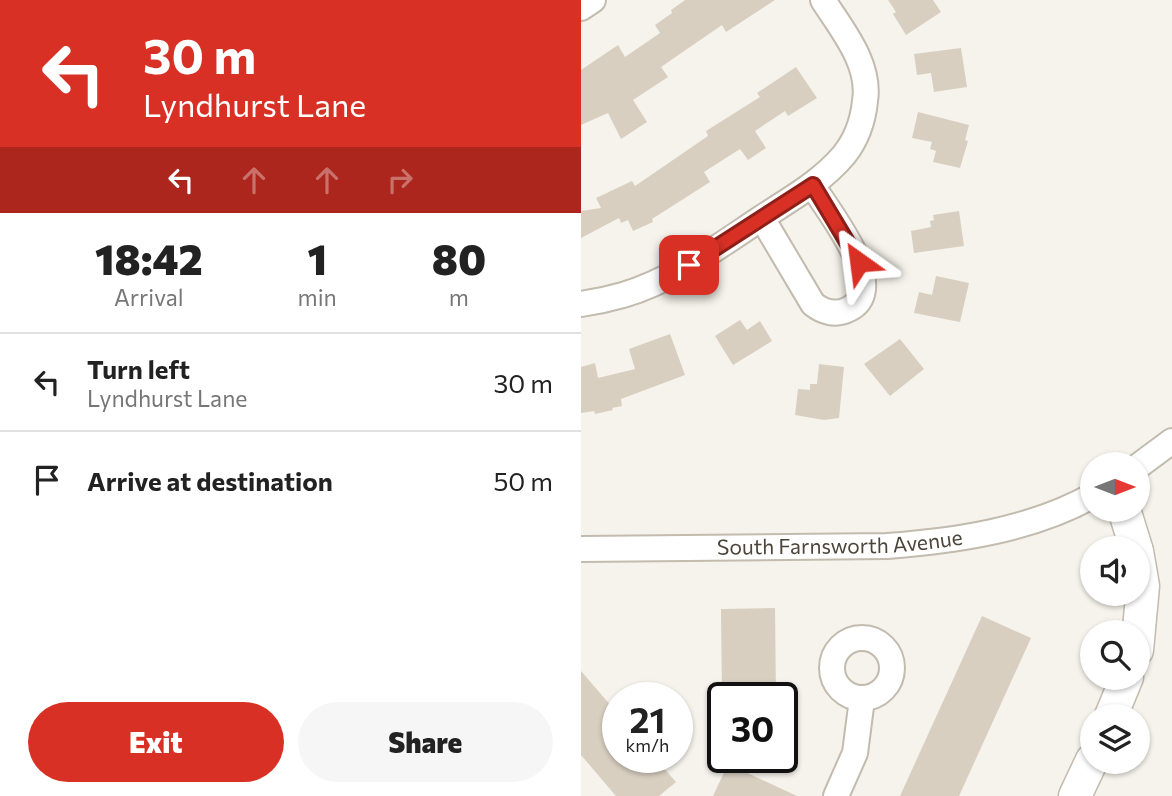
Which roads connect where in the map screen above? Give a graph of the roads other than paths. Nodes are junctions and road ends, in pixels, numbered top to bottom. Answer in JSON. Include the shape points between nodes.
{"nodes":[{"id":1,"x":593,"y":0,"type":"edge"},
{"id":2,"x":823,"y":0,"type":"edge"},
{"id":3,"x":581,"y":8,"type":"edge"},
{"id":4,"x":813,"y":185,"type":"junction"},
{"id":5,"x":762,"y":218,"type":"junction"},
{"id":6,"x":581,"y":304,"type":"edge"},
{"id":7,"x":1172,"y":441,"type":"edge"},
{"id":8,"x":1150,"y":457,"type":"edge"},
{"id":9,"x":1080,"y":501,"type":"edge"},
{"id":10,"x":581,"y":549,"type":"edge"},
{"id":11,"x":862,"y":699,"type":"dead end"},
{"id":12,"x":1085,"y":774,"type":"edge"},
{"id":13,"x":836,"y":796,"type":"edge"},
{"id":14,"x":1075,"y":796,"type":"edge"}],
"edges":[{"from":1,"to":3,"type":"street"},
{"from":2,"to":4,"type":"street","via":[[854,48],[866,99],[858,133]]},
{"from":4,"to":5,"type":"street"},
{"from":4,"to":5,"type":"street","via":[[859,262],[864,288],[854,307],[834,312],[813,304]]},
{"from":5,"to":6,"type":"street","via":[[657,282],[623,296]]},
{"from":7,"to":8,"type":"street"},
{"from":9,"to":10,"type":"street","name":"South Farnsworth Avenue","via":[[1037,519],[924,544]]},
{"from":11,"to":13,"type":"street","via":[[855,753]]},
{"from":12,"to":14,"type":"street"}]}
